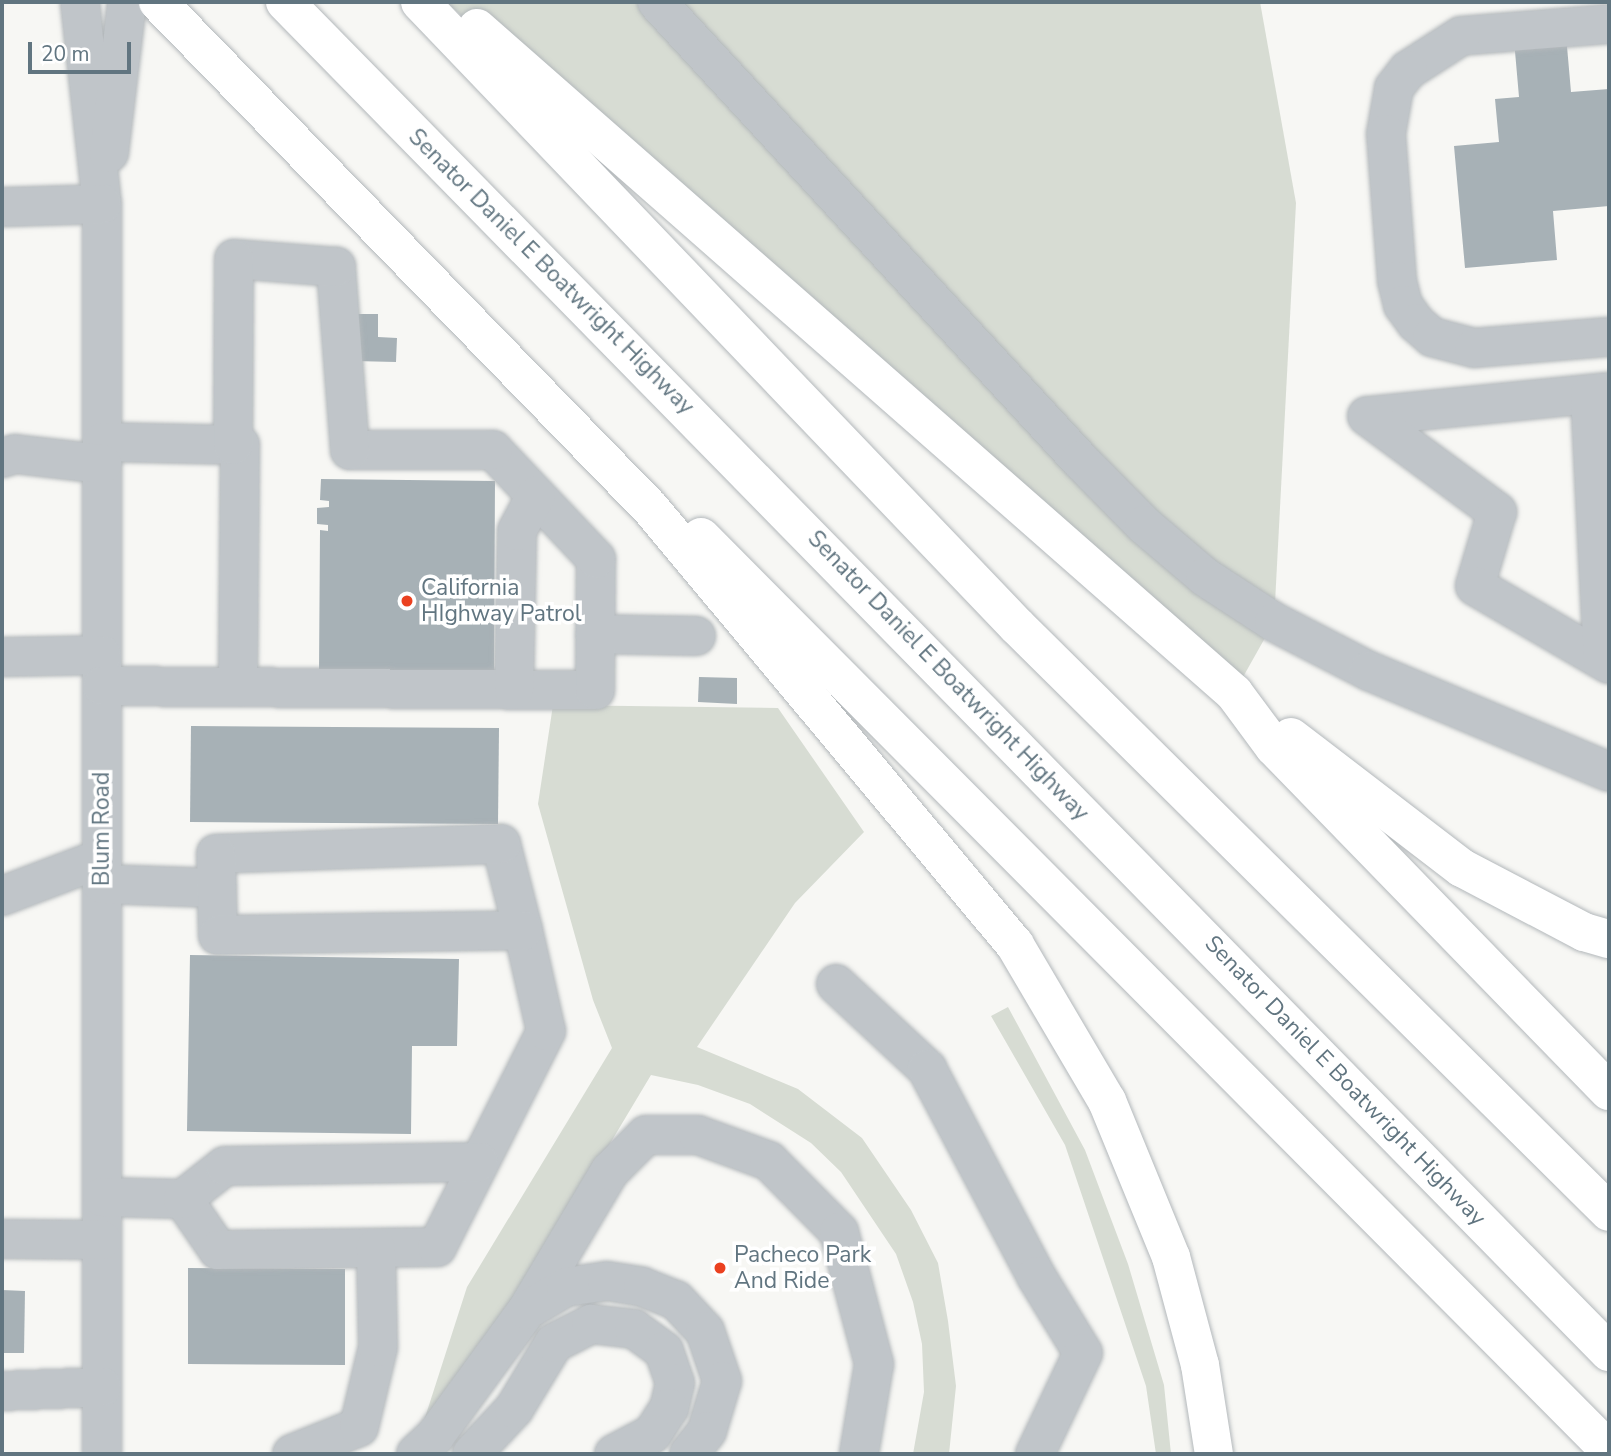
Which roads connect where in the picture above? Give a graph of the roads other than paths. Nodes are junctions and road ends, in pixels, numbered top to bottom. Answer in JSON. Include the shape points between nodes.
{"nodes":[{"id":1,"x":80,"y":2,"type":"edge"},
{"id":2,"x":127,"y":2,"type":"edge"},
{"id":3,"x":158,"y":2,"type":"edge"},
{"id":4,"x":285,"y":2,"type":"edge"},
{"id":5,"x":420,"y":2,"type":"edge"},
{"id":6,"x":446,"y":2,"type":"edge"},
{"id":7,"x":657,"y":2,"type":"edge"},
{"id":8,"x":1609,"y":24,"type":"edge"},
{"id":9,"x":102,"y":204,"type":"junction"},
{"id":10,"x":2,"y":207,"type":"edge"},
{"id":11,"x":1609,"y":337,"type":"edge"},
{"id":12,"x":1599,"y":393,"type":"edge"},
{"id":13,"x":233,"y":444,"type":"junction"},
{"id":14,"x":102,"y":453,"type":"junction"},
{"id":15,"x":2,"y":458,"type":"edge"},
{"id":16,"x":536,"y":496,"type":"junction"},
{"id":17,"x":650,"y":509,"type":"junction"},
{"id":18,"x":595,"y":634,"type":"junction"},
{"id":19,"x":696,"y":636,"type":"dead end"},
{"id":20,"x":2,"y":657,"type":"edge"},
{"id":21,"x":1606,"y":662,"type":"edge"},
{"id":22,"x":102,"y":670,"type":"junction"},
{"id":23,"x":238,"y":687,"type":"junction"},
{"id":24,"x":513,"y":690,"type":"junction"},
{"id":25,"x":1234,"y":693,"type":"junction"},
{"id":26,"x":1609,"y":772,"type":"edge"},
{"id":27,"x":102,"y":871,"type":"junction"},
{"id":28,"x":217,"y":888,"type":"junction"},
{"id":29,"x":2,"y":895,"type":"edge"},
{"id":30,"x":523,"y":930,"type":"junction"},
{"id":31,"x":1609,"y":939,"type":"edge"},
{"id":32,"x":836,"y":984,"type":"dead end"},
{"id":33,"x":1609,"y":1091,"type":"edge"},
{"id":34,"x":479,"y":1163,"type":"junction"},
{"id":35,"x":102,"y":1197,"type":"junction"},
{"id":36,"x":183,"y":1199,"type":"junction"},
{"id":37,"x":1609,"y":1212,"type":"edge"},
{"id":38,"x":2,"y":1239,"type":"edge"},
{"id":39,"x":102,"y":1240,"type":"junction"},
{"id":40,"x":376,"y":1248,"type":"junction"},
{"id":41,"x":527,"y":1310,"type":"junction"},
{"id":42,"x":1609,"y":1352,"type":"edge"},
{"id":43,"x":102,"y":1387,"type":"junction"},
{"id":44,"x":2,"y":1391,"type":"edge"},
{"id":45,"x":1609,"y":1450,"type":"edge"},
{"id":46,"x":102,"y":1454,"type":"edge"},
{"id":47,"x":292,"y":1454,"type":"edge"},
{"id":48,"x":416,"y":1454,"type":"edge"},
{"id":49,"x":472,"y":1454,"type":"edge"},
{"id":50,"x":614,"y":1454,"type":"edge"},
{"id":51,"x":689,"y":1454,"type":"edge"},
{"id":52,"x":859,"y":1454,"type":"edge"},
{"id":53,"x":1035,"y":1454,"type":"edge"},
{"id":54,"x":1214,"y":1454,"type":"edge"}],
"edges":[{"from":1,"to":9,"type":"street","name":"Blum Road"},
{"from":2,"to":9,"type":"street","name":"Blum Road"},
{"from":3,"to":17,"type":"highway"},
{"from":4,"to":42,"type":"highway","name":"Senator Daniel E Boatwright Highway"},
{"from":5,"to":37,"type":"highway","via":[[1017,626]]},
{"from":6,"to":25,"type":"highway"},
{"from":7,"to":26,"type":"street","via":[[1080,460],[1144,525],[1205,577],[1274,622],[1369,671]]},
{"from":8,"to":11,"type":"street","via":[[1461,36],[1408,70],[1394,88],[1386,134],[1397,281],[1403,305],[1416,323],[1432,337],[1474,348]]},
{"from":9,"to":10,"type":"street"},
{"from":9,"to":14,"type":"street","name":"Blum Road"},
{"from":12,"to":21,"type":"street"},
{"from":12,"to":21,"type":"street","via":[[1367,416],[1497,512],[1475,586]]},
{"from":13,"to":14,"type":"street"},
{"from":13,"to":16,"type":"street","via":[[234,259],[336,267],[350,450],[493,450]]},
{"from":13,"to":23,"type":"street","via":[[240,444]]},
{"from":14,"to":15,"type":"street"},
{"from":14,"to":22,"type":"street","name":"Blum Road"},
{"from":16,"to":18,"type":"street","via":[[596,559]]},
{"from":16,"to":24,"type":"street","via":[[517,531]]},
{"from":17,"to":45,"type":"highway","via":[[707,540]]},
{"from":17,"to":54,"type":"highway","via":[[1015,946],[1107,1101],[1171,1256],[1200,1365]]},
{"from":18,"to":19,"type":"street"},
{"from":18,"to":24,"type":"street","via":[[595,690]]},
{"from":20,"to":22,"type":"street"},
{"from":22,"to":23,"type":"street"},
{"from":22,"to":27,"type":"street","name":"Blum Road"},
{"from":23,"to":24,"type":"street"},
{"from":25,"to":31,"type":"highway","via":[[1462,868],[1584,932]]},
{"from":25,"to":33,"type":"highway","via":[[1274,747]]},
{"from":27,"to":28,"type":"street"},
{"from":27,"to":29,"type":"street"},
{"from":27,"to":35,"type":"street","name":"Blum Road"},
{"from":28,"to":30,"type":"street","via":[[218,935]]},
{"from":28,"to":30,"type":"street","via":[[216,854],[501,844]]},
{"from":30,"to":34,"type":"street","via":[[546,1031]]},
{"from":32,"to":53,"type":"street","via":[[927,1069],[1035,1276],[1083,1353]]},
{"from":34,"to":36,"type":"street","via":[[225,1166]]},
{"from":34,"to":40,"type":"street","via":[[437,1247]]},
{"from":35,"to":36,"type":"street"},
{"from":35,"to":39,"type":"street","name":"Blum Road"},
{"from":36,"to":40,"type":"street","via":[[218,1250]]},
{"from":38,"to":39,"type":"street"},
{"from":39,"to":43,"type":"street","name":"Blum Road"},
{"from":40,"to":47,"type":"street","via":[[378,1347],[359,1427]]},
{"from":41,"to":48,"type":"street","via":[[435,1436]]},
{"from":41,"to":51,"type":"street","via":[[566,1287],[607,1281],[643,1287],[676,1300],[705,1331],[722,1381],[707,1431]]},
{"from":41,"to":52,"type":"street","via":[[610,1171],[646,1135],[698,1135],[769,1161],[839,1232],[874,1364]]},
{"from":43,"to":44,"type":"street"},
{"from":43,"to":46,"type":"street","name":"Blum Road"},
{"from":49,"to":50,"type":"street","via":[[514,1409],[554,1343],[591,1324],[634,1329],[664,1351],[675,1384],[669,1408],[652,1434]]}]}
